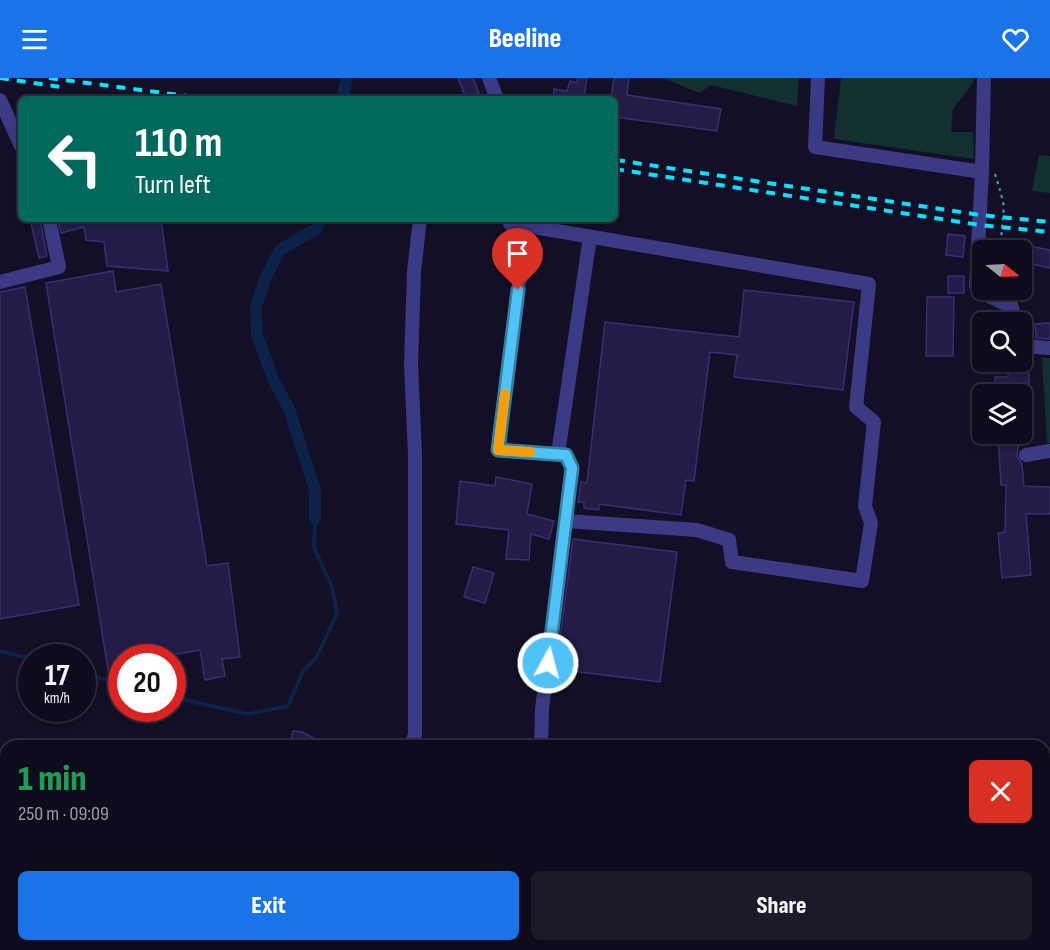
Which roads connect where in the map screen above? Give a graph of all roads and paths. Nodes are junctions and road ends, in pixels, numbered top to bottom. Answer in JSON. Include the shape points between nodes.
{"nodes":[{"id":1,"x":489,"y":78,"type":"edge"},
{"id":2,"x":818,"y":78,"type":"edge"},
{"id":3,"x":984,"y":78,"type":"edge"},
{"id":4,"x":496,"y":96,"type":"edge"},
{"id":5,"x":0,"y":100,"type":"edge"},
{"id":6,"x":18,"y":139,"type":"edge"},
{"id":7,"x":982,"y":172,"type":"junction"},
{"id":8,"x":1000,"y":190,"type":"dead end"},
{"id":9,"x":50,"y":222,"type":"edge"},
{"id":10,"x":420,"y":222,"type":"edge"},
{"id":11,"x":511,"y":222,"type":"edge"},
{"id":12,"x":515,"y":222,"type":"edge"},
{"id":13,"x":590,"y":237,"type":"junction"},
{"id":14,"x":1001,"y":240,"type":"edge"},
{"id":15,"x":0,"y":282,"type":"edge"},
{"id":16,"x":1013,"y":312,"type":"edge"},
{"id":17,"x":1032,"y":347,"type":"edge"},
{"id":18,"x":1050,"y":348,"type":"edge"},
{"id":19,"x":1050,"y":451,"type":"edge"},
{"id":20,"x":558,"y":454,"type":"junction"},
{"id":21,"x":1026,"y":455,"type":"dead end"},
{"id":22,"x":566,"y":521,"type":"junction"},
{"id":23,"x":413,"y":740,"type":"edge"},
{"id":24,"x":541,"y":740,"type":"edge"}],
"edges":[{"from":1,"to":4,"type":"street"},
{"from":2,"to":7,"type":"street","via":[[815,147]]},
{"from":3,"to":7,"type":"street"},
{"from":5,"to":6,"type":"street"},
{"from":7,"to":16,"type":"street","via":[[976,286],[980,292],[1012,307]]},
{"from":8,"to":14,"type":"path","bridge":true,"via":[[1004,206]]},
{"from":9,"to":15,"type":"street","via":[[59,267]]},
{"from":10,"to":23,"type":"street","via":[[411,364],[415,454]]},
{"from":11,"to":20,"type":"street","via":[[524,244],[498,450]]},
{"from":12,"to":13,"type":"street"},
{"from":13,"to":20,"type":"street"},
{"from":13,"to":22,"type":"street","via":[[869,284],[856,407],[874,422],[865,506],[871,523],[862,581],[732,562],[729,540],[697,530]]},
{"from":17,"to":18,"type":"street"},
{"from":19,"to":21,"type":"street"},
{"from":20,"to":22,"type":"street","via":[[566,455],[572,468]]},
{"from":22,"to":24,"type":"street"}]}
